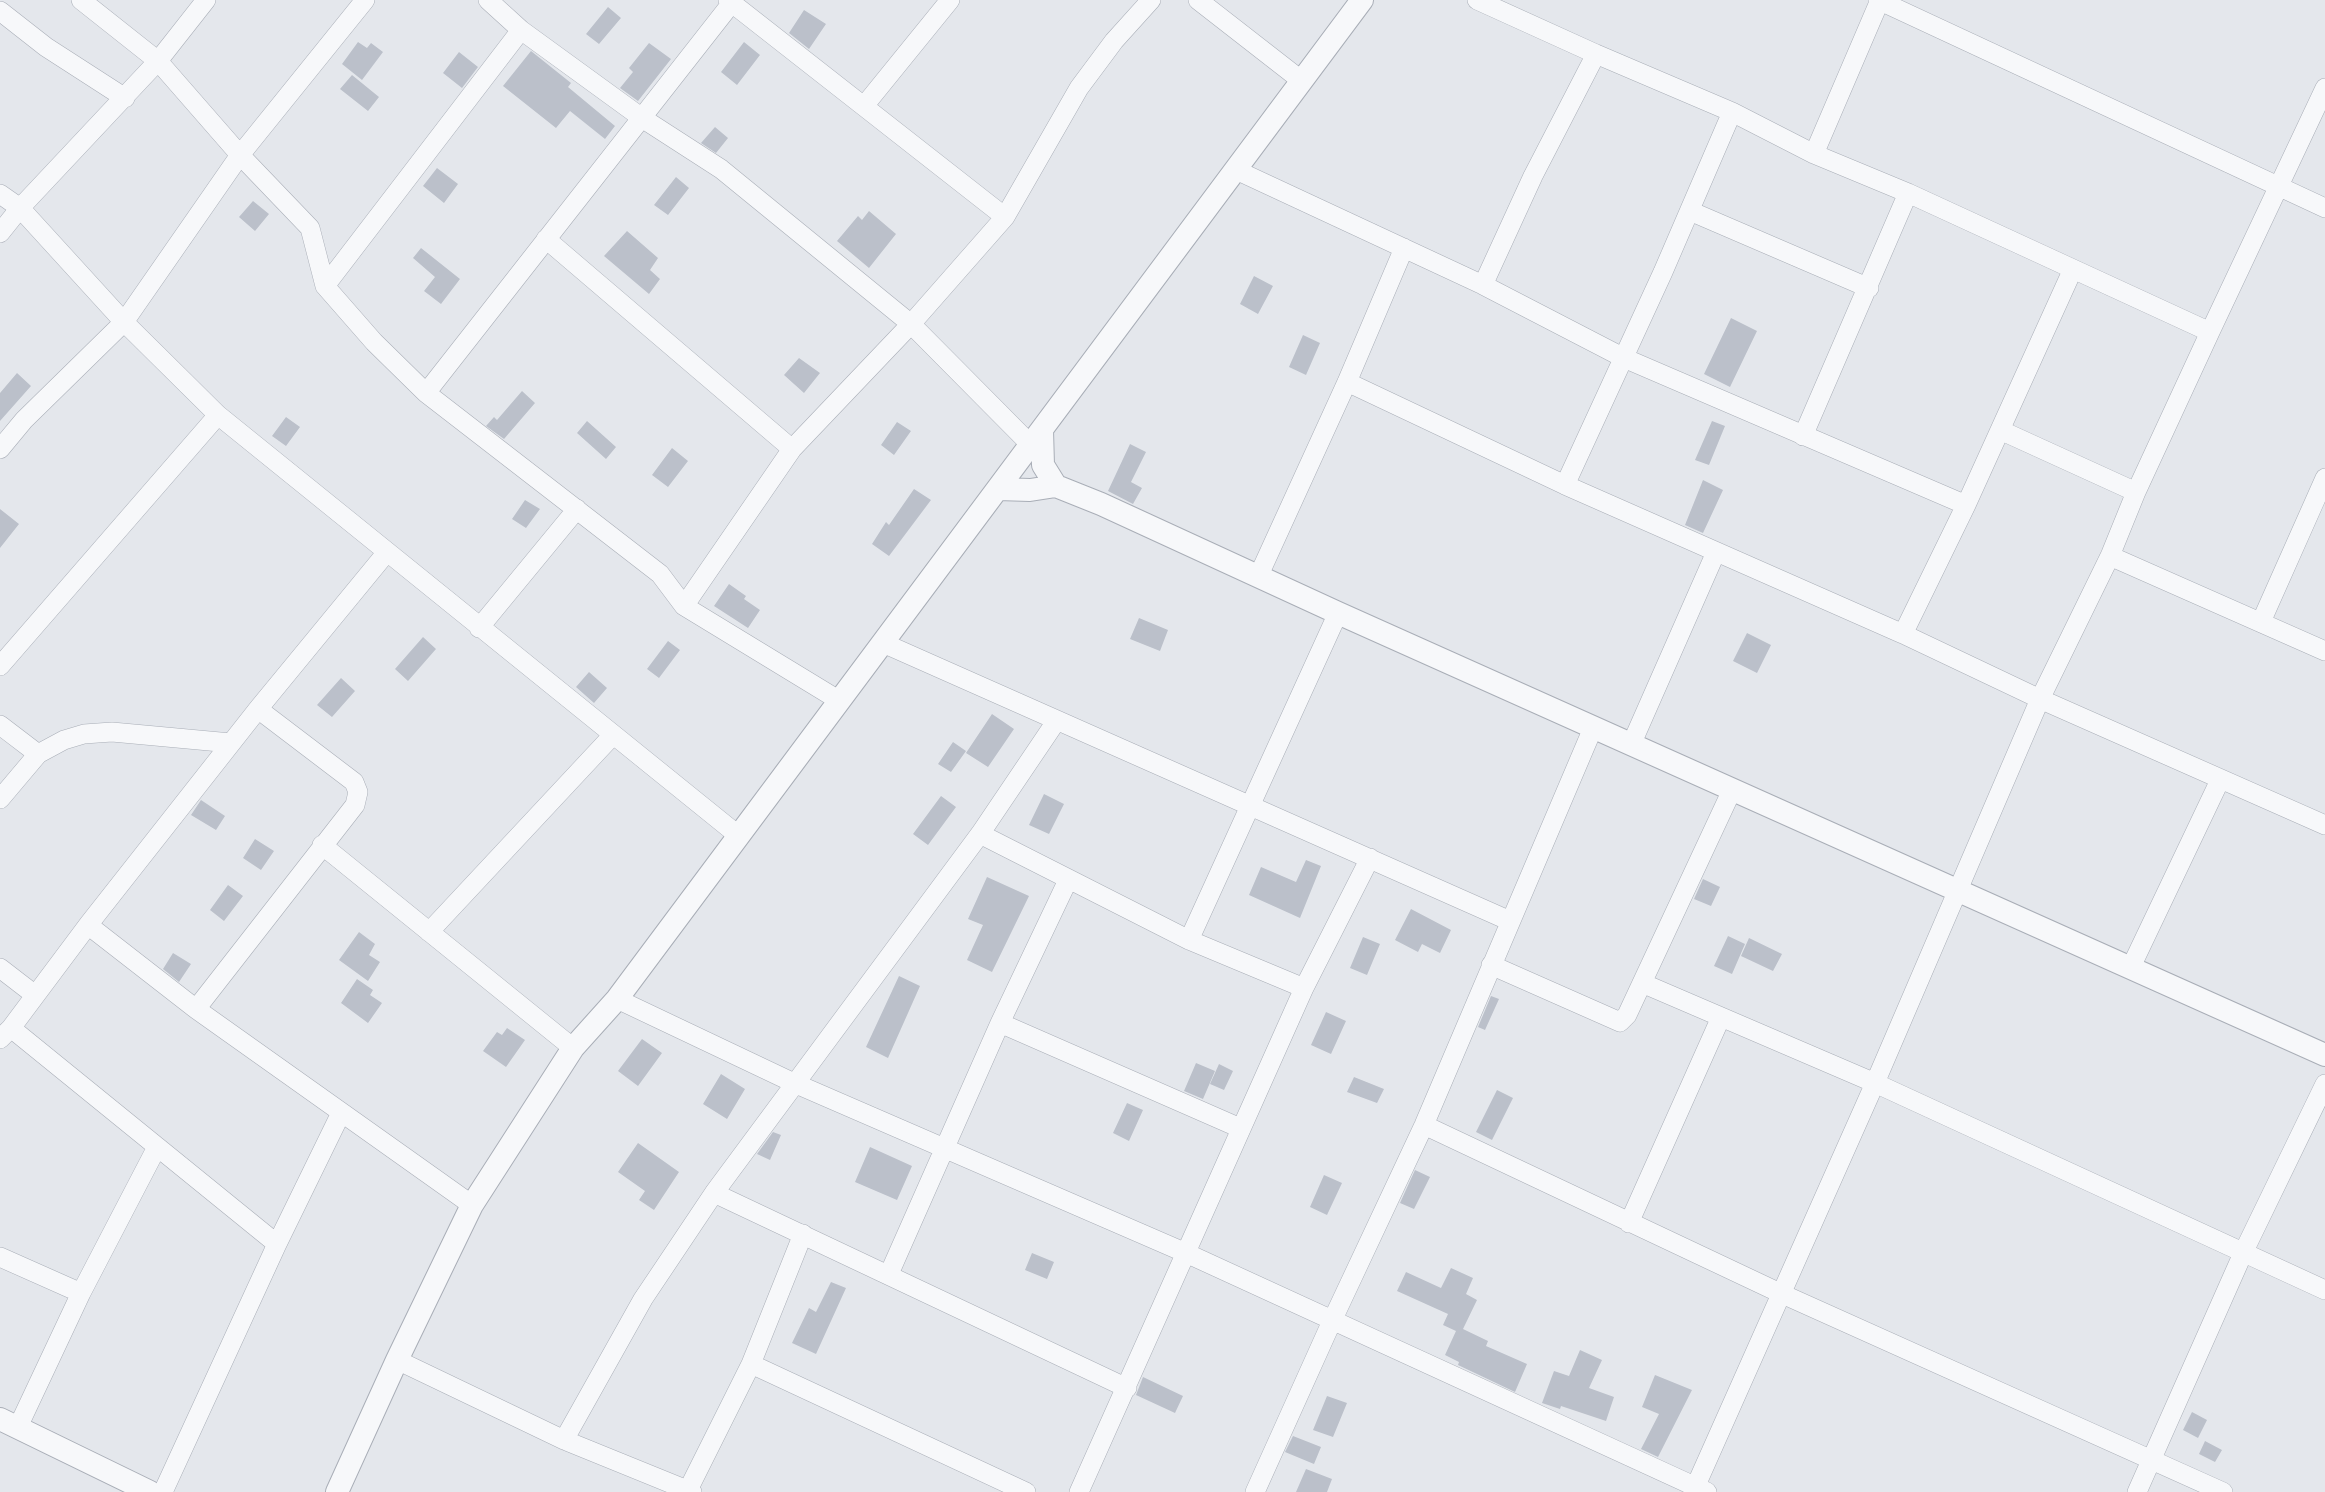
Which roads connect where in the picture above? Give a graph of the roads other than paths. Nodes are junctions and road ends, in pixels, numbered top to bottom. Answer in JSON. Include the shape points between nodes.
{"nodes":[{"id":1,"x":81,"y":0,"type":"edge"},
{"id":2,"x":206,"y":0,"type":"edge"},
{"id":3,"x":365,"y":0,"type":"edge"},
{"id":4,"x":488,"y":0,"type":"edge"},
{"id":5,"x":950,"y":0,"type":"edge"},
{"id":6,"x":1151,"y":0,"type":"edge"},
{"id":7,"x":1198,"y":0,"type":"edge"},
{"id":8,"x":1362,"y":0,"type":"edge"},
{"id":9,"x":1477,"y":0,"type":"edge"},
{"id":10,"x":1880,"y":0,"type":"edge"},
{"id":11,"x":731,"y":1,"type":"edge"},
{"id":12,"x":0,"y":11,"type":"edge"},
{"id":13,"x":521,"y":30,"type":"junction"},
{"id":14,"x":1596,"y":54,"type":"junction"},
{"id":15,"x":158,"y":61,"type":"junction"},
{"id":16,"x":1302,"y":81,"type":"junction"},
{"id":17,"x":2325,"y":88,"type":"edge"},
{"id":18,"x":125,"y":98,"type":"junction"},
{"id":19,"x":864,"y":106,"type":"junction"},
{"id":20,"x":1732,"y":112,"type":"junction"},
{"id":21,"x":642,"y":118,"type":"junction"},
{"id":22,"x":1814,"y":154,"type":"junction"},
{"id":23,"x":240,"y":155,"type":"junction"},
{"id":24,"x":1236,"y":170,"type":"junction"},
{"id":25,"x":2278,"y":186,"type":"junction"},
{"id":26,"x":1908,"y":193,"type":"junction"},
{"id":27,"x":0,"y":194,"type":"edge"},
{"id":28,"x":20,"y":208,"type":"junction"},
{"id":29,"x":2325,"y":208,"type":"edge"},
{"id":30,"x":1690,"y":211,"type":"junction"},
{"id":31,"x":1005,"y":217,"type":"junction"},
{"id":32,"x":0,"y":233,"type":"edge"},
{"id":33,"x":546,"y":239,"type":"junction"},
{"id":34,"x":1404,"y":248,"type":"junction"},
{"id":35,"x":2073,"y":269,"type":"junction"},
{"id":36,"x":1484,"y":285,"type":"junction"},
{"id":37,"x":325,"y":286,"type":"junction"},
{"id":38,"x":1869,"y":288,"type":"junction"},
{"id":39,"x":124,"y":322,"type":"junction"},
{"id":40,"x":911,"y":324,"type":"junction"},
{"id":41,"x":2210,"y":332,"type":"junction"},
{"id":42,"x":1624,"y":358,"type":"junction"},
{"id":43,"x":1348,"y":382,"type":"junction"},
{"id":44,"x":426,"y":393,"type":"junction"},
{"id":45,"x":218,"y":415,"type":"junction"},
{"id":46,"x":2000,"y":430,"type":"junction"},
{"id":47,"x":1803,"y":436,"type":"junction"},
{"id":48,"x":1036,"y":438,"type":"junction"},
{"id":49,"x":0,"y":449,"type":"edge"},
{"id":50,"x":792,"y":449,"type":"junction"},
{"id":51,"x":2325,"y":478,"type":"edge"},
{"id":52,"x":1565,"y":485,"type":"junction"},
{"id":53,"x":1056,"y":486,"type":"junction"},
{"id":54,"x":998,"y":489,"type":"junction"},
{"id":55,"x":2136,"y":492,"type":"junction"},
{"id":56,"x":1966,"y":505,"type":"junction"},
{"id":57,"x":577,"y":509,"type":"junction"},
{"id":58,"x":386,"y":552,"type":"junction"},
{"id":59,"x":1716,"y":552,"type":"junction"},
{"id":60,"x":2110,"y":556,"type":"junction"},
{"id":61,"x":1258,"y":576,"type":"junction"},
{"id":62,"x":684,"y":606,"type":"junction"},
{"id":63,"x":1338,"y":613,"type":"junction"},
{"id":64,"x":2261,"y":622,"type":"junction"},
{"id":65,"x":479,"y":628,"type":"junction"},
{"id":66,"x":1903,"y":634,"type":"junction"},
{"id":67,"x":884,"y":643,"type":"junction"},
{"id":68,"x":2325,"y":650,"type":"edge"},
{"id":69,"x":0,"y":666,"type":"edge"},
{"id":70,"x":2040,"y":699,"type":"junction"},
{"id":71,"x":840,"y":701,"type":"junction"},
{"id":72,"x":258,"y":709,"type":"junction"},
{"id":73,"x":1057,"y":720,"type":"junction"},
{"id":74,"x":0,"y":726,"type":"edge"},
{"id":75,"x":1593,"y":728,"type":"junction"},
{"id":76,"x":613,"y":735,"type":"junction"},
{"id":77,"x":231,"y":743,"type":"junction"},
{"id":78,"x":1631,"y":745,"type":"junction"},
{"id":79,"x":38,"y":754,"type":"junction"},
{"id":80,"x":2220,"y":780,"type":"junction"},
{"id":81,"x":1732,"y":790,"type":"junction"},
{"id":82,"x":0,"y":799,"type":"edge"},
{"id":83,"x":1251,"y":806,"type":"junction"},
{"id":84,"x":2325,"y":825,"type":"edge"},
{"id":85,"x":980,"y":834,"type":"junction"},
{"id":86,"x":739,"y":836,"type":"junction"},
{"id":87,"x":322,"y":845,"type":"junction"},
{"id":88,"x":1370,"y":858,"type":"junction"},
{"id":89,"x":1068,"y":880,"type":"junction"},
{"id":90,"x":1956,"y":890,"type":"junction"},
{"id":91,"x":1510,"y":921,"type":"junction"},
{"id":92,"x":88,"y":925,"type":"junction"},
{"id":93,"x":429,"y":932,"type":"junction"},
{"id":94,"x":1189,"y":940,"type":"junction"},
{"id":95,"x":1491,"y":965,"type":"junction"},
{"id":96,"x":2131,"y":967,"type":"junction"},
{"id":97,"x":0,"y":968,"type":"edge"},
{"id":98,"x":1642,"y":983,"type":"junction"},
{"id":99,"x":1304,"y":988,"type":"junction"},
{"id":100,"x":35,"y":995,"type":"junction"},
{"id":101,"x":616,"y":1000,"type":"junction"},
{"id":102,"x":196,"y":1009,"type":"junction"},
{"id":103,"x":1721,"y":1017,"type":"junction"},
{"id":104,"x":1000,"y":1023,"type":"junction"},
{"id":105,"x":6,"y":1034,"type":"edge"},
{"id":106,"x":573,"y":1048,"type":"junction"},
{"id":107,"x":2325,"y":1055,"type":"edge"},
{"id":108,"x":794,"y":1083,"type":"junction"},
{"id":109,"x":1875,"y":1084,"type":"junction"},
{"id":110,"x":2325,"y":1084,"type":"edge"},
{"id":111,"x":341,"y":1113,"type":"junction"},
{"id":112,"x":1424,"y":1126,"type":"junction"},
{"id":113,"x":1240,"y":1128,"type":"junction"},
{"id":114,"x":156,"y":1147,"type":"junction"},
{"id":115,"x":946,"y":1147,"type":"junction"},
{"id":116,"x":714,"y":1193,"type":"junction"},
{"id":117,"x":472,"y":1205,"type":"junction"},
{"id":118,"x":1629,"y":1223,"type":"junction"},
{"id":119,"x":804,"y":1234,"type":"junction"},
{"id":120,"x":277,"y":1244,"type":"junction"},
{"id":121,"x":2244,"y":1251,"type":"junction"},
{"id":122,"x":1186,"y":1253,"type":"junction"},
{"id":123,"x":0,"y":1257,"type":"edge"},
{"id":124,"x":889,"y":1274,"type":"junction"},
{"id":125,"x":2325,"y":1290,"type":"edge"},
{"id":126,"x":81,"y":1293,"type":"junction"},
{"id":127,"x":1780,"y":1293,"type":"junction"},
{"id":128,"x":1332,"y":1321,"type":"junction"},
{"id":129,"x":397,"y":1360,"type":"junction"},
{"id":130,"x":751,"y":1364,"type":"junction"},
{"id":131,"x":1127,"y":1388,"type":"junction"},
{"id":132,"x":9,"y":1423,"type":"edge"},
{"id":133,"x":564,"y":1440,"type":"junction"},
{"id":134,"x":2152,"y":1459,"type":"junction"},
{"id":135,"x":992,"y":1485,"type":"edge"},
{"id":136,"x":1699,"y":1490,"type":"edge"},
{"id":137,"x":690,"y":1491,"type":"edge"},
{"id":138,"x":150,"y":1492,"type":"edge"},
{"id":139,"x":163,"y":1492,"type":"edge"},
{"id":140,"x":337,"y":1492,"type":"edge"},
{"id":141,"x":1026,"y":1492,"type":"edge"},
{"id":142,"x":1079,"y":1492,"type":"edge"},
{"id":143,"x":1255,"y":1492,"type":"edge"},
{"id":144,"x":2137,"y":1492,"type":"edge"},
{"id":145,"x":2223,"y":1492,"type":"edge"}],
"edges":[{"from":1,"to":15,"type":"street"},
{"from":2,"to":15,"type":"street"},
{"from":3,"to":23,"type":"street"},
{"from":4,"to":13,"type":"street"},
{"from":5,"to":19,"type":"street"},
{"from":6,"to":31,"type":"street","via":[[1114,41],[1079,88]]},
{"from":7,"to":16,"type":"street"},
{"from":8,"to":16,"type":"street"},
{"from":9,"to":14,"type":"street"},
{"from":10,"to":22,"type":"street"},
{"from":10,"to":25,"type":"street"},
{"from":11,"to":19,"type":"street"},
{"from":11,"to":21,"type":"street"},
{"from":12,"to":18,"type":"street","via":[[46,47]]},
{"from":13,"to":21,"type":"street"},
{"from":13,"to":37,"type":"street"},
{"from":14,"to":20,"type":"street"},
{"from":14,"to":36,"type":"street","via":[[1533,176]]},
{"from":15,"to":18,"type":"street"},
{"from":15,"to":23,"type":"street"},
{"from":16,"to":24,"type":"street"},
{"from":17,"to":25,"type":"street"},
{"from":18,"to":28,"type":"street"},
{"from":19,"to":31,"type":"street"},
{"from":20,"to":22,"type":"street"},
{"from":20,"to":30,"type":"street"},
{"from":21,"to":33,"type":"street"},
{"from":21,"to":40,"type":"street","via":[[721,169]]},
{"from":22,"to":26,"type":"street"},
{"from":23,"to":37,"type":"street","via":[[310,228]]},
{"from":23,"to":39,"type":"street"},
{"from":24,"to":34,"type":"street"},
{"from":24,"to":48,"type":"street"},
{"from":25,"to":29,"type":"street"},
{"from":25,"to":41,"type":"street"},
{"from":26,"to":35,"type":"street"},
{"from":26,"to":38,"type":"street"},
{"from":27,"to":28,"type":"street"},
{"from":28,"to":32,"type":"street"},
{"from":28,"to":39,"type":"street"},
{"from":30,"to":38,"type":"street"},
{"from":30,"to":42,"type":"street"},
{"from":31,"to":40,"type":"street"},
{"from":33,"to":44,"type":"street"},
{"from":33,"to":50,"type":"street"},
{"from":34,"to":36,"type":"street"},
{"from":34,"to":43,"type":"street"},
{"from":35,"to":41,"type":"street"},
{"from":35,"to":46,"type":"street"},
{"from":36,"to":42,"type":"street"},
{"from":37,"to":44,"type":"street","via":[[374,342]]},
{"from":38,"to":47,"type":"street"},
{"from":39,"to":45,"type":"street"},
{"from":39,"to":49,"type":"street","via":[[24,420]]},
{"from":40,"to":48,"type":"street"},
{"from":40,"to":50,"type":"street"},
{"from":41,"to":55,"type":"street"},
{"from":42,"to":47,"type":"street"},
{"from":42,"to":52,"type":"street"},
{"from":43,"to":52,"type":"street"},
{"from":43,"to":61,"type":"street"},
{"from":44,"to":57,"type":"street"},
{"from":45,"to":58,"type":"street"},
{"from":45,"to":69,"type":"street"},
{"from":46,"to":55,"type":"street"},
{"from":46,"to":56,"type":"street"},
{"from":47,"to":56,"type":"street"},
{"from":48,"to":53,"type":"street","via":[[1043,465]]},
{"from":48,"to":54,"type":"street"},
{"from":50,"to":62,"type":"street"},
{"from":51,"to":64,"type":"street"},
{"from":52,"to":59,"type":"street"},
{"from":53,"to":54,"type":"street","via":[[1030,490]]},
{"from":53,"to":61,"type":"street"},
{"from":54,"to":67,"type":"street"},
{"from":55,"to":60,"type":"street"},
{"from":56,"to":66,"type":"street"},
{"from":57,"to":62,"type":"street","via":[[660,574]]},
{"from":57,"to":65,"type":"street"},
{"from":58,"to":65,"type":"street"},
{"from":58,"to":72,"type":"street"},
{"from":59,"to":66,"type":"street"},
{"from":59,"to":78,"type":"street"},
{"from":60,"to":64,"type":"street"},
{"from":60,"to":70,"type":"street"},
{"from":61,"to":63,"type":"street"},
{"from":62,"to":71,"type":"street"},
{"from":63,"to":75,"type":"street"},
{"from":63,"to":83,"type":"street"},
{"from":64,"to":68,"type":"street"},
{"from":65,"to":76,"type":"street"},
{"from":66,"to":70,"type":"street"},
{"from":67,"to":71,"type":"street"},
{"from":67,"to":73,"type":"street"},
{"from":70,"to":80,"type":"street"},
{"from":70,"to":90,"type":"street"},
{"from":71,"to":86,"type":"street"},
{"from":72,"to":77,"type":"street"},
{"from":72,"to":87,"type":"street","via":[[354,782],[358,792],[355,805]]},
{"from":73,"to":83,"type":"street"},
{"from":73,"to":85,"type":"street"},
{"from":74,"to":79,"type":"street"},
{"from":75,"to":78,"type":"street"},
{"from":75,"to":91,"type":"street"},
{"from":76,"to":86,"type":"street"},
{"from":76,"to":93,"type":"street"},
{"from":77,"to":79,"type":"street","via":[[112,732],[84,734]]},
{"from":77,"to":92,"type":"street"},
{"from":78,"to":81,"type":"street"},
{"from":79,"to":82,"type":"street"},
{"from":80,"to":84,"type":"street"},
{"from":80,"to":96,"type":"street"},
{"from":81,"to":90,"type":"street"},
{"from":81,"to":98,"type":"street"},
{"from":83,"to":88,"type":"street"},
{"from":83,"to":94,"type":"street"},
{"from":85,"to":89,"type":"street"},
{"from":85,"to":108,"type":"street"},
{"from":86,"to":101,"type":"street"},
{"from":87,"to":93,"type":"street"},
{"from":87,"to":102,"type":"street"},
{"from":88,"to":91,"type":"street"},
{"from":88,"to":99,"type":"street"},
{"from":89,"to":94,"type":"street"},
{"from":89,"to":104,"type":"street"},
{"from":90,"to":96,"type":"street"},
{"from":90,"to":109,"type":"street"},
{"from":91,"to":95,"type":"street"},
{"from":92,"to":100,"type":"street"},
{"from":92,"to":102,"type":"street"},
{"from":93,"to":106,"type":"street"},
{"from":94,"to":99,"type":"street"},
{"from":95,"to":98,"type":"street","via":[[1620,1022],[1627,1015]]},
{"from":95,"to":112,"type":"street"},
{"from":96,"to":107,"type":"street"},
{"from":97,"to":100,"type":"street"},
{"from":98,"to":103,"type":"street"},
{"from":99,"to":113,"type":"street"},
{"from":100,"to":105,"type":"street"},
{"from":101,"to":106,"type":"street"},
{"from":101,"to":108,"type":"street"},
{"from":102,"to":111,"type":"street"},
{"from":103,"to":109,"type":"street"},
{"from":103,"to":118,"type":"street"},
{"from":104,"to":113,"type":"street"},
{"from":104,"to":115,"type":"street"},
{"from":105,"to":114,"type":"street"},
{"from":106,"to":117,"type":"street"},
{"from":108,"to":115,"type":"street"},
{"from":108,"to":116,"type":"street"},
{"from":109,"to":121,"type":"street"},
{"from":109,"to":127,"type":"street"},
{"from":110,"to":121,"type":"street"},
{"from":111,"to":117,"type":"street"},
{"from":111,"to":120,"type":"street"},
{"from":112,"to":118,"type":"street"},
{"from":112,"to":128,"type":"street"},
{"from":113,"to":122,"type":"street"},
{"from":114,"to":120,"type":"street"},
{"from":114,"to":126,"type":"street"},
{"from":115,"to":122,"type":"street"},
{"from":115,"to":124,"type":"street"},
{"from":116,"to":119,"type":"street"},
{"from":116,"to":133,"type":"street","via":[[643,1298]]},
{"from":117,"to":129,"type":"street"},
{"from":118,"to":127,"type":"street"},
{"from":119,"to":124,"type":"street"},
{"from":119,"to":130,"type":"street"},
{"from":120,"to":139,"type":"street"},
{"from":121,"to":125,"type":"street"},
{"from":121,"to":134,"type":"street"},
{"from":122,"to":128,"type":"street"},
{"from":122,"to":131,"type":"street"},
{"from":123,"to":126,"type":"street"},
{"from":124,"to":131,"type":"street"},
{"from":126,"to":132,"type":"street"},
{"from":127,"to":134,"type":"street"},
{"from":127,"to":136,"type":"street"},
{"from":128,"to":136,"type":"street"},
{"from":128,"to":143,"type":"street"},
{"from":129,"to":133,"type":"street"},
{"from":129,"to":140,"type":"street"},
{"from":130,"to":135,"type":"street"},
{"from":130,"to":137,"type":"street"},
{"from":131,"to":142,"type":"street"},
{"from":132,"to":138,"type":"street"},
{"from":133,"to":137,"type":"street"},
{"from":134,"to":144,"type":"street"},
{"from":134,"to":145,"type":"street"},
{"from":135,"to":141,"type":"street"}]}
